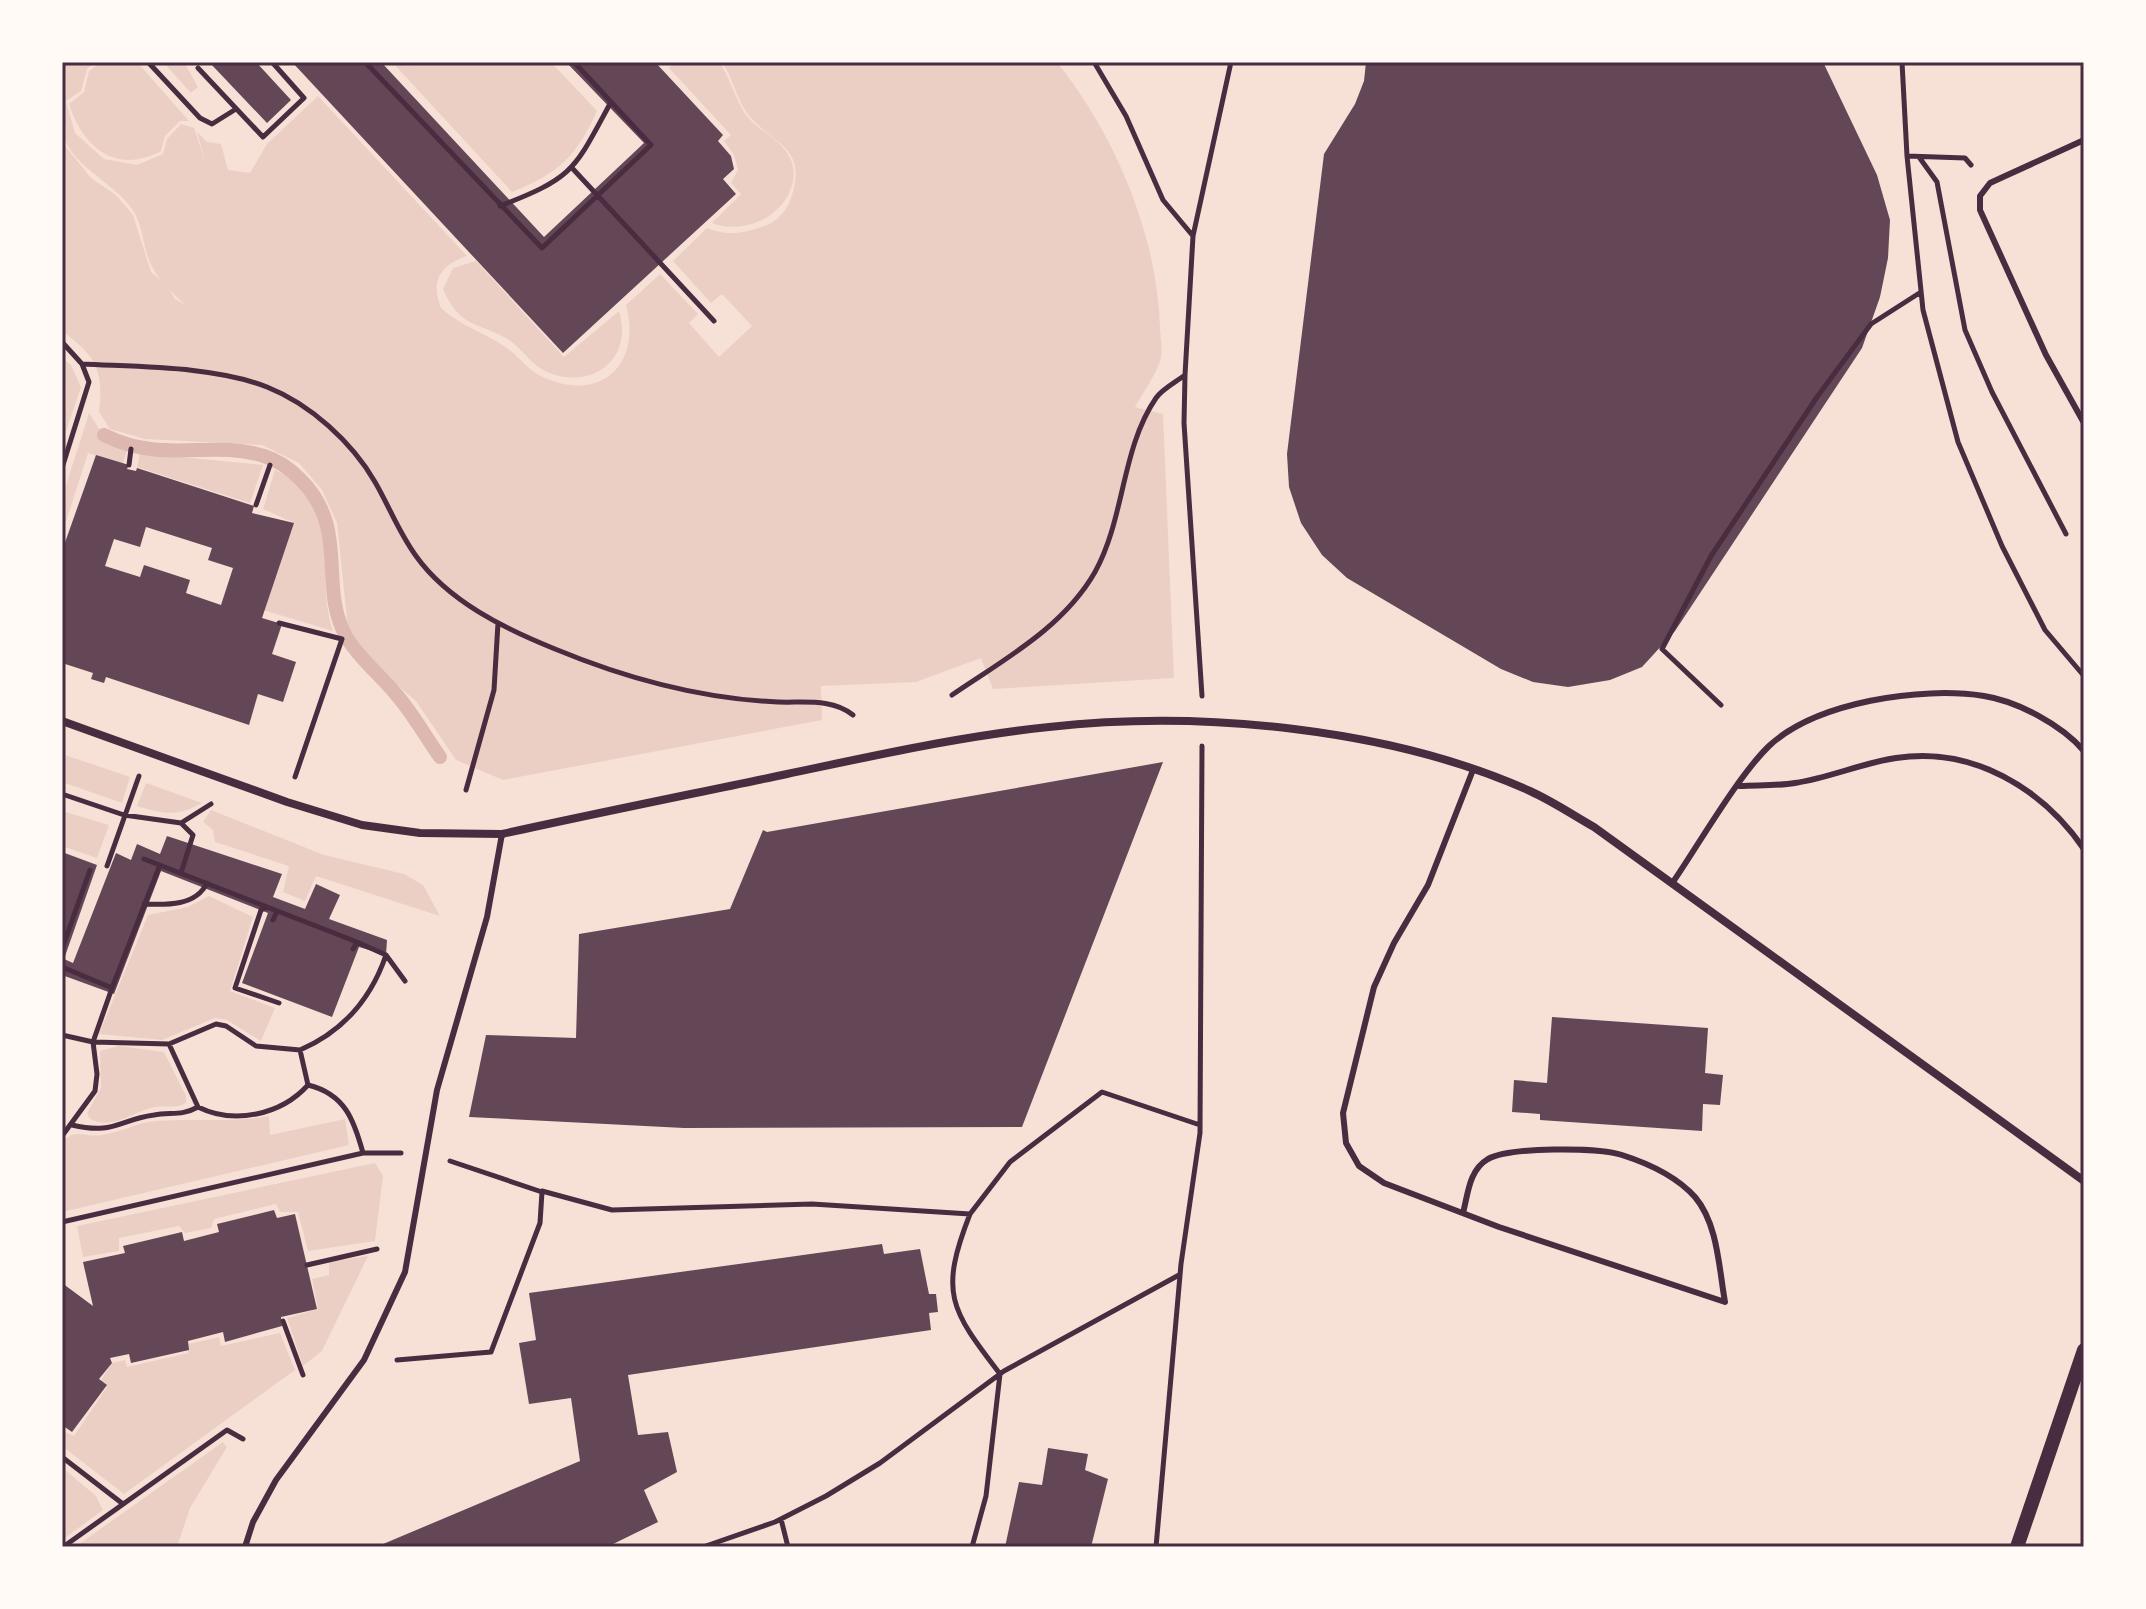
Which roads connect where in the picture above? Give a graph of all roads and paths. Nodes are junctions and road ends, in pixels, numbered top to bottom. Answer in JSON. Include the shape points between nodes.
{"nodes":[{"id":1,"x":148,"y":62,"type":"edge"},
{"id":2,"x":272,"y":62,"type":"edge"},
{"id":3,"x":365,"y":62,"type":"edge"},
{"id":4,"x":574,"y":62,"type":"edge"},
{"id":5,"x":1094,"y":62,"type":"edge"},
{"id":6,"x":1231,"y":62,"type":"edge"},
{"id":7,"x":1902,"y":62,"type":"edge"},
{"id":8,"x":198,"y":68,"type":"dead end"},
{"id":9,"x":611,"y":102,"type":"junction"},
{"id":10,"x":236,"y":109,"type":"junction"},
{"id":11,"x":2084,"y":140,"type":"edge"},
{"id":12,"x":1907,"y":156,"type":"junction"},
{"id":13,"x":1919,"y":157,"type":"junction"},
{"id":14,"x":573,"y":169,"type":"junction"},
{"id":15,"x":1990,"y":183,"type":"junction"},
{"id":16,"x":599,"y":195,"type":"junction"},
{"id":17,"x":500,"y":206,"type":"junction"},
{"id":18,"x":1193,"y":236,"type":"junction"},
{"id":19,"x":1921,"y":292,"type":"junction"},
{"id":20,"x":714,"y":321,"type":"dead end"},
{"id":21,"x":62,"y":342,"type":"edge"},
{"id":22,"x":82,"y":364,"type":"junction"},
{"id":23,"x":1185,"y":375,"type":"junction"},
{"id":24,"x":2084,"y":423,"type":"edge"},
{"id":25,"x":131,"y":449,"type":"dead end"},
{"id":26,"x":129,"y":465,"type":"dead end"},
{"id":27,"x":270,"y":465,"type":"dead end"},
{"id":28,"x":62,"y":468,"type":"edge"},
{"id":29,"x":256,"y":505,"type":"dead end"},
{"id":30,"x":2066,"y":534,"type":"dead end"},
{"id":31,"x":279,"y":623,"type":"dead end"},
{"id":32,"x":498,"y":623,"type":"junction"},
{"id":33,"x":2084,"y":676,"type":"edge"},
{"id":34,"x":952,"y":695,"type":"dead end"},
{"id":35,"x":1721,"y":705,"type":"dead end"},
{"id":36,"x":853,"y":715,"type":"dead end"},
{"id":37,"x":62,"y":721,"type":"edge"},
{"id":38,"x":1202,"y":721,"type":"junction"},
{"id":39,"x":2084,"y":751,"type":"edge"},
{"id":40,"x":1473,"y":770,"type":"junction"},
{"id":41,"x":139,"y":775,"type":"dead end"},
{"id":42,"x":1739,"y":786,"type":"junction"},
{"id":43,"x":466,"y":790,"type":"dead end"},
{"id":44,"x":62,"y":794,"type":"edge"},
{"id":45,"x":215,"y":801,"type":"dead end"},
{"id":46,"x":287,"y":802,"type":"junction"},
{"id":47,"x":124,"y":815,"type":"junction"},
{"id":48,"x":181,"y":823,"type":"junction"},
{"id":49,"x":502,"y":834,"type":"junction"},
{"id":50,"x":2084,"y":849,"type":"edge"},
{"id":51,"x":144,"y":859,"type":"dead end"},
{"id":52,"x":160,"y":865,"type":"junction"},
{"id":53,"x":107,"y":866,"type":"dead end"},
{"id":54,"x":90,"y":870,"type":"dead end"},
{"id":55,"x":181,"y":873,"type":"junction"},
{"id":56,"x":1673,"y":882,"type":"junction"},
{"id":57,"x":207,"y":883,"type":"junction"},
{"id":58,"x":144,"y":904,"type":"junction"},
{"id":59,"x":267,"y":906,"type":"junction"},
{"id":60,"x":277,"y":911,"type":"junction"},
{"id":61,"x":273,"y":920,"type":"dead end"},
{"id":62,"x":315,"y":926,"type":"junction"},
{"id":63,"x":312,"y":933,"type":"dead end"},
{"id":64,"x":357,"y":942,"type":"junction"},
{"id":65,"x":62,"y":949,"type":"edge"},
{"id":66,"x":353,"y":949,"type":"dead end"},
{"id":67,"x":386,"y":955,"type":"junction"},
{"id":68,"x":62,"y":967,"type":"edge"},
{"id":69,"x":405,"y":981,"type":"dead end"},
{"id":70,"x":112,"y":988,"type":"junction"},
{"id":71,"x":279,"y":1003,"type":"dead end"},
{"id":72,"x":62,"y":1035,"type":"edge"},
{"id":73,"x":93,"y":1042,"type":"junction"},
{"id":74,"x":169,"y":1044,"type":"junction"},
{"id":75,"x":300,"y":1050,"type":"junction"},
{"id":76,"x":308,"y":1085,"type":"junction"},
{"id":77,"x":198,"y":1107,"type":"junction"},
{"id":78,"x":72,"y":1125,"type":"junction"},
{"id":79,"x":1200,"y":1125,"type":"junction"},
{"id":80,"x":62,"y":1136,"type":"edge"},
{"id":81,"x":363,"y":1153,"type":"junction"},
{"id":82,"x":424,"y":1156,"type":"junction"},
{"id":83,"x":2084,"y":1181,"type":"edge"},
{"id":84,"x":541,"y":1191,"type":"junction"},
{"id":85,"x":1463,"y":1213,"type":"junction"},
{"id":86,"x":970,"y":1214,"type":"junction"},
{"id":87,"x":62,"y":1222,"type":"edge"},
{"id":88,"x":377,"y":1249,"type":"dead end"},
{"id":89,"x":307,"y":1265,"type":"dead end"},
{"id":90,"x":1180,"y":1274,"type":"junction"},
{"id":91,"x":283,"y":1321,"type":"dead end"},
{"id":92,"x":2084,"y":1350,"type":"edge"},
{"id":93,"x":397,"y":1360,"type":"dead end"},
{"id":94,"x":1000,"y":1374,"type":"junction"},
{"id":95,"x":303,"y":1375,"type":"dead end"},
{"id":96,"x":243,"y":1439,"type":"dead end"},
{"id":97,"x":62,"y":1457,"type":"edge"},
{"id":98,"x":123,"y":1504,"type":"junction"},
{"id":99,"x":781,"y":1519,"type":"junction"},
{"id":100,"x":63,"y":1547,"type":"edge"},
{"id":101,"x":245,"y":1547,"type":"edge"},
{"id":102,"x":703,"y":1547,"type":"edge"},
{"id":103,"x":788,"y":1547,"type":"edge"},
{"id":104,"x":972,"y":1547,"type":"edge"},
{"id":105,"x":1156,"y":1547,"type":"edge"},
{"id":106,"x":2017,"y":1547,"type":"edge"}],
"edges":[{"from":1,"to":10,"type":"path","via":[[200,118],[212,124]]},
{"from":2,"to":10,"type":"path","via":[[304,98],[263,137]]},
{"from":3,"to":17,"type":"path"},
{"from":4,"to":9,"type":"path"},
{"from":5,"to":18,"type":"path","via":[[1126,116],[1163,200]]},
{"from":6,"to":18,"type":"path"},
{"from":7,"to":12,"type":"path"},
{"from":8,"to":10,"type":"path"},
{"from":9,"to":14,"type":"path"},
{"from":9,"to":16,"type":"path","via":[[651,145]]},
{"from":11,"to":15,"type":"lane"},
{"from":12,"to":13,"type":"path"},
{"from":12,"to":19,"type":"path"},
{"from":13,"to":15,"type":"path","via":[[1965,158]]},
{"from":13,"to":30,"type":"path","via":[[1937,182],[1965,330]]},
{"from":14,"to":16,"type":"path"},
{"from":14,"to":17,"type":"path","via":[[546,188]]},
{"from":15,"to":24,"type":"lane","via":[[1980,196],[1980,210],[2046,355]]},
{"from":16,"to":17,"type":"path","via":[[542,248]]},
{"from":16,"to":20,"type":"path"},
{"from":18,"to":23,"type":"path"},
{"from":19,"to":33,"type":"path","via":[[1958,442],[2002,546],[2045,630]]},
{"from":19,"to":35,"type":"path","via":[[1871,324],[1817,397],[1711,556],[1662,649]]},
{"from":21,"to":22,"type":"path"},
{"from":22,"to":28,"type":"path","via":[[89,382]]},
{"from":22,"to":32,"type":"path","via":[[228,377],[267,387],[306,407],[351,449],[375,481],[417,558]]},
{"from":23,"to":34,"type":"path","via":[[1158,395],[1143,422],[1117,518],[1095,572],[1027,646]]},
{"from":23,"to":38,"type":"path"},
{"from":25,"to":26,"type":"path"},
{"from":27,"to":29,"type":"path"},
{"from":31,"to":46,"type":"path","via":[[342,639]]},
{"from":32,"to":36,"type":"path","via":[[636,678],[740,700],[840,704]]},
{"from":32,"to":43,"type":"path","via":[[494,690]]},
{"from":37,"to":46,"type":"street"},
{"from":38,"to":40,"type":"street","via":[[1290,729]]},
{"from":38,"to":49,"type":"street","via":[[1046,727],[889,753]]},
{"from":38,"to":79,"type":"path"},
{"from":39,"to":42,"type":"lane","via":[[2027,710],[1984,696],[1911,695],[1849,705],[1803,721],[1768,747]]},
{"from":40,"to":56,"type":"street","via":[[1531,792],[1594,827]]},
{"from":40,"to":85,"type":"lane","via":[[1428,885],[1374,987],[1343,1113],[1346,1143],[1359,1166],[1384,1183]]},
{"from":41,"to":47,"type":"path"},
{"from":42,"to":50,"type":"lane","via":[[1795,783],[1898,757],[1940,756],[1988,768],[2012,781],[2047,806]]},
{"from":42,"to":56,"type":"lane"},
{"from":44,"to":47,"type":"path"},
{"from":45,"to":48,"type":"path"},
{"from":46,"to":49,"type":"street","via":[[362,825],[420,833]]},
{"from":47,"to":48,"type":"path"},
{"from":47,"to":53,"type":"path"},
{"from":48,"to":55,"type":"path","via":[[193,835]]},
{"from":49,"to":82,"type":"lane","via":[[487,917],[437,1090]]},
{"from":51,"to":52,"type":"path"},
{"from":52,"to":55,"type":"path"},
{"from":52,"to":58,"type":"path"},
{"from":54,"to":65,"type":"path"},
{"from":55,"to":57,"type":"path"},
{"from":56,"to":83,"type":"street"},
{"from":57,"to":58,"type":"path","via":[[195,898]]},
{"from":57,"to":59,"type":"path"},
{"from":58,"to":70,"type":"path"},
{"from":59,"to":60,"type":"path"},
{"from":59,"to":71,"type":"path","via":[[261,910],[235,988]]},
{"from":60,"to":61,"type":"path"},
{"from":60,"to":62,"type":"path"},
{"from":62,"to":63,"type":"path"},
{"from":62,"to":64,"type":"path"},
{"from":64,"to":66,"type":"path"},
{"from":64,"to":67,"type":"path"},
{"from":67,"to":69,"type":"path"},
{"from":67,"to":75,"type":"path","via":[[361,1006]]},
{"from":68,"to":70,"type":"path"},
{"from":70,"to":73,"type":"path"},
{"from":72,"to":73,"type":"path"},
{"from":73,"to":74,"type":"path"},
{"from":73,"to":78,"type":"path","via":[[95,1091]]},
{"from":74,"to":75,"type":"path","via":[[216,1024],[256,1046]]},
{"from":74,"to":77,"type":"path"},
{"from":75,"to":76,"type":"path"},
{"from":76,"to":77,"type":"path","via":[[297,1098],[268,1112],[228,1116]]},
{"from":76,"to":81,"type":"path","via":[[338,1099],[353,1116]]},
{"from":77,"to":78,"type":"path","via":[[184,1115],[153,1115],[95,1131]]},
{"from":78,"to":80,"type":"path"},
{"from":79,"to":86,"type":"path","via":[[1102,1092],[1010,1162]]},
{"from":79,"to":90,"type":"path"},
{"from":81,"to":82,"type":"path"},
{"from":81,"to":87,"type":"path"},
{"from":82,"to":84,"type":"path"},
{"from":82,"to":101,"type":"lane","via":[[405,1272],[387,1313],[364,1360],[276,1480]]},
{"from":84,"to":86,"type":"path","via":[[612,1210],[812,1204]]},
{"from":84,"to":93,"type":"path","via":[[540,1223],[491,1352]]},
{"from":85,"to":85,"type":"lane","via":[[1499,1227],[1725,1302],[1710,1221],[1697,1199],[1678,1180],[1619,1153],[1520,1149],[1487,1160],[1472,1175]]},
{"from":86,"to":94,"type":"path","via":[[953,1259],[954,1301],[967,1331]]},
{"from":88,"to":89,"type":"path"},
{"from":90,"to":94,"type":"path"},
{"from":90,"to":105,"type":"path"},
{"from":91,"to":95,"type":"path"},
{"from":92,"to":106,"type":"street"},
{"from":94,"to":99,"type":"path","via":[[880,1463]]},
{"from":94,"to":104,"type":"path","via":[[986,1496]]},
{"from":96,"to":98,"type":"path","via":[[227,1430]]},
{"from":97,"to":98,"type":"path"},
{"from":98,"to":100,"type":"path"},
{"from":99,"to":102,"type":"path"},
{"from":99,"to":103,"type":"path"}]}
